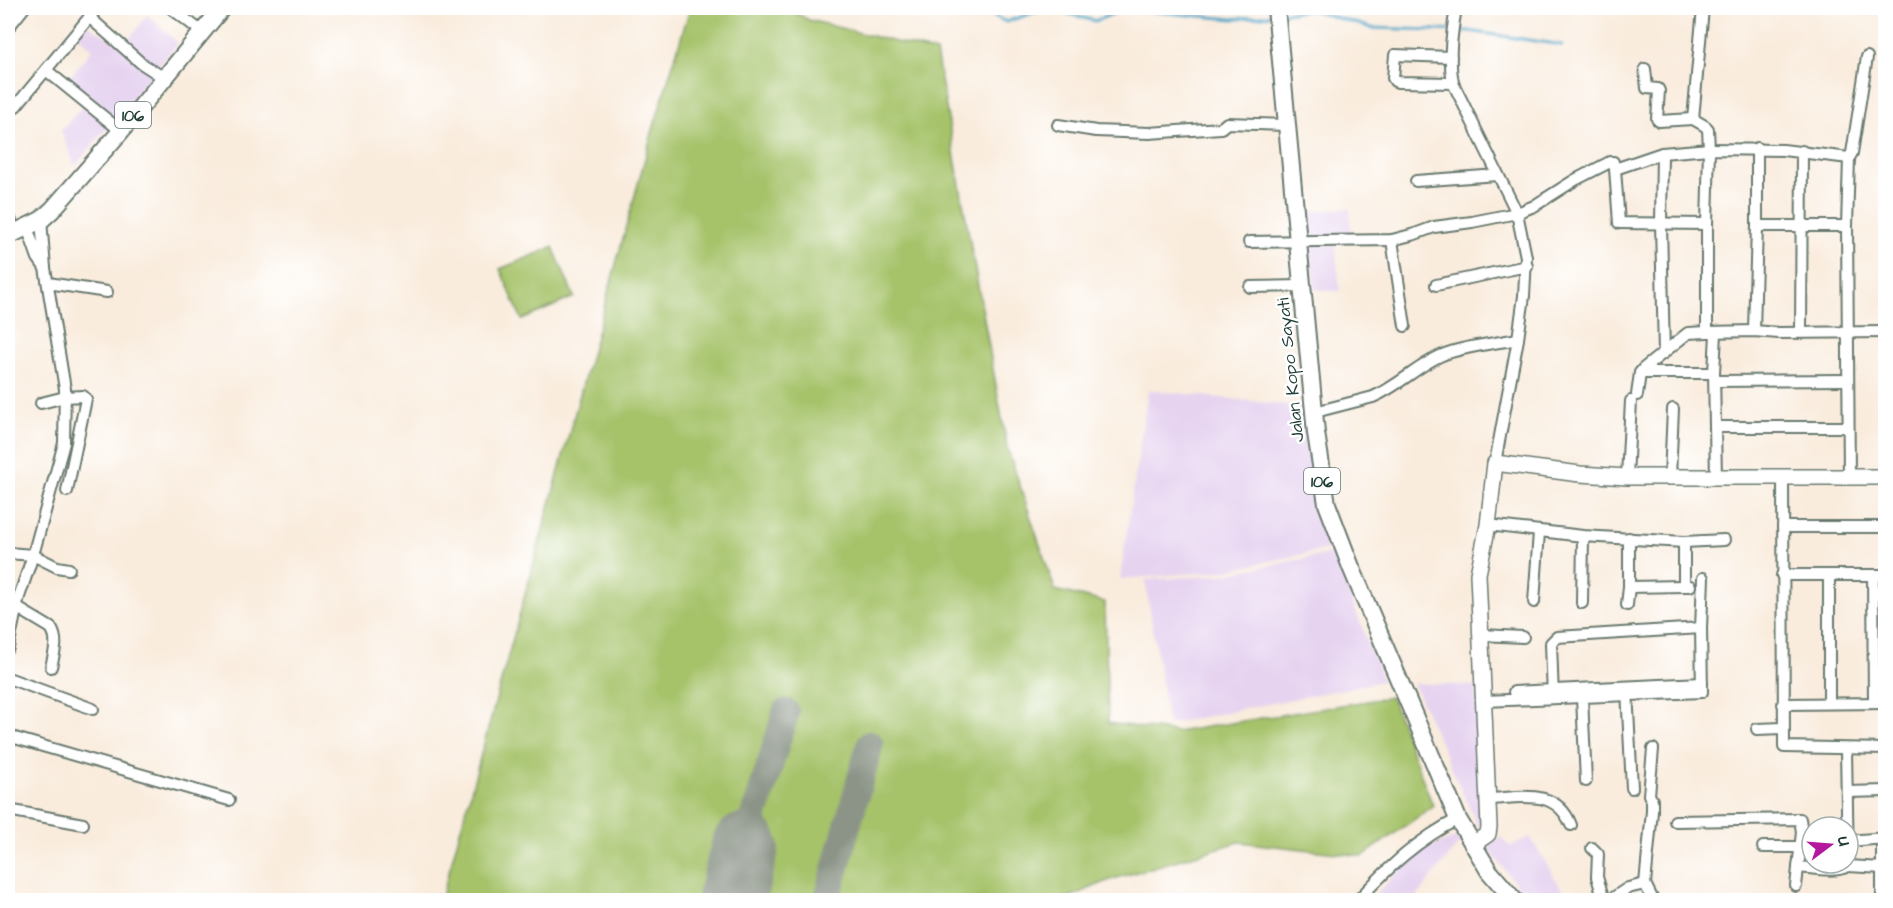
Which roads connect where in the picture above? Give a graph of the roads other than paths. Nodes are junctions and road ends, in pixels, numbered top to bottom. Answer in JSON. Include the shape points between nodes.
{"nodes":[{"id":1,"x":24,"y":8,"type":"edge"},
{"id":2,"x":97,"y":8,"type":"edge"},
{"id":3,"x":171,"y":8,"type":"edge"},
{"id":4,"x":222,"y":8,"type":"edge"},
{"id":5,"x":1456,"y":8,"type":"edge"},
{"id":6,"x":1703,"y":8,"type":"edge"},
{"id":7,"x":1276,"y":13,"type":"edge"},
{"id":8,"x":89,"y":17,"type":"junction"},
{"id":9,"x":8,"y":28,"type":"edge"},
{"id":10,"x":202,"y":32,"type":"junction"},
{"id":11,"x":1451,"y":57,"type":"junction"},
{"id":12,"x":1867,"y":57,"type":"dead end"},
{"id":13,"x":1645,"y":69,"type":"dead end"},
{"id":14,"x":46,"y":70,"type":"junction"},
{"id":15,"x":164,"y":78,"type":"junction"},
{"id":16,"x":1453,"y":83,"type":"junction"},
{"id":17,"x":8,"y":102,"type":"edge"},
{"id":18,"x":1693,"y":119,"type":"junction"},
{"id":19,"x":1058,"y":125,"type":"dead end"},
{"id":20,"x":1287,"y":125,"type":"junction"},
{"id":21,"x":121,"y":130,"type":"junction"},
{"id":22,"x":1757,"y":148,"type":"junction"},
{"id":23,"x":1710,"y":149,"type":"junction"},
{"id":24,"x":1802,"y":151,"type":"junction"},
{"id":25,"x":1662,"y":153,"type":"junction"},
{"id":26,"x":1850,"y":156,"type":"junction"},
{"id":27,"x":1614,"y":166,"type":"junction"},
{"id":28,"x":1498,"y":175,"type":"junction"},
{"id":29,"x":1416,"y":181,"type":"dead end"},
{"id":30,"x":8,"y":213,"type":"edge"},
{"id":31,"x":1517,"y":213,"type":"junction"},
{"id":32,"x":1661,"y":224,"type":"junction"},
{"id":33,"x":1707,"y":224,"type":"junction"},
{"id":34,"x":1757,"y":226,"type":"junction"},
{"id":35,"x":1802,"y":226,"type":"junction"},
{"id":36,"x":1847,"y":226,"type":"junction"},
{"id":37,"x":23,"y":229,"type":"edge"},
{"id":38,"x":1392,"y":240,"type":"junction"},
{"id":39,"x":1298,"y":241,"type":"junction"},
{"id":40,"x":1249,"y":242,"type":"dead end"},
{"id":41,"x":1527,"y":266,"type":"junction"},
{"id":42,"x":45,"y":268,"type":"junction"},
{"id":43,"x":48,"y":283,"type":"junction"},
{"id":44,"x":1436,"y":285,"type":"dead end"},
{"id":45,"x":1301,"y":286,"type":"junction"},
{"id":46,"x":1250,"y":287,"type":"dead end"},
{"id":47,"x":107,"y":292,"type":"dead end"},
{"id":48,"x":1405,"y":326,"type":"dead end"},
{"id":49,"x":1664,"y":331,"type":"junction"},
{"id":50,"x":1754,"y":331,"type":"junction"},
{"id":51,"x":1712,"y":332,"type":"junction"},
{"id":52,"x":1801,"y":332,"type":"junction"},
{"id":53,"x":1848,"y":332,"type":"junction"},
{"id":54,"x":1886,"y":332,"type":"edge"},
{"id":55,"x":1688,"y":333,"type":"junction"},
{"id":56,"x":1518,"y":339,"type":"junction"},
{"id":57,"x":1664,"y":353,"type":"junction"},
{"id":58,"x":1640,"y":373,"type":"junction"},
{"id":59,"x":1714,"y":377,"type":"junction"},
{"id":60,"x":1847,"y":381,"type":"junction"},
{"id":61,"x":65,"y":397,"type":"junction"},
{"id":62,"x":41,"y":403,"type":"dead end"},
{"id":63,"x":1673,"y":409,"type":"dead end"},
{"id":64,"x":1315,"y":412,"type":"junction"},
{"id":65,"x":1715,"y":427,"type":"junction"},
{"id":66,"x":1848,"y":427,"type":"junction"},
{"id":67,"x":1495,"y":463,"type":"junction"},
{"id":68,"x":1783,"y":476,"type":"junction"},
{"id":69,"x":1849,"y":476,"type":"junction"},
{"id":70,"x":1627,"y":477,"type":"junction"},
{"id":71,"x":1670,"y":477,"type":"junction"},
{"id":72,"x":1716,"y":477,"type":"junction"},
{"id":73,"x":1886,"y":477,"type":"edge"},
{"id":74,"x":67,"y":491,"type":"dead end"},
{"id":75,"x":1488,"y":525,"type":"junction"},
{"id":76,"x":1783,"y":527,"type":"junction"},
{"id":77,"x":1886,"y":527,"type":"edge"},
{"id":78,"x":1539,"y":532,"type":"junction"},
{"id":79,"x":1583,"y":536,"type":"junction"},
{"id":80,"x":1629,"y":538,"type":"junction"},
{"id":81,"x":1724,"y":540,"type":"dead end"},
{"id":82,"x":1684,"y":542,"type":"junction"},
{"id":83,"x":8,"y":553,"type":"edge"},
{"id":84,"x":33,"y":555,"type":"junction"},
{"id":85,"x":69,"y":569,"type":"dead end"},
{"id":86,"x":1886,"y":574,"type":"edge"},
{"id":87,"x":1782,"y":575,"type":"junction"},
{"id":88,"x":1829,"y":575,"type":"junction"},
{"id":89,"x":1873,"y":575,"type":"junction"},
{"id":90,"x":1703,"y":578,"type":"dead end"},
{"id":91,"x":1629,"y":587,"type":"junction"},
{"id":92,"x":14,"y":601,"type":"edge"},
{"id":93,"x":1534,"y":602,"type":"dead end"},
{"id":94,"x":1582,"y":603,"type":"dead end"},
{"id":95,"x":1627,"y":605,"type":"dead end"},
{"id":96,"x":1701,"y":628,"type":"junction"},
{"id":97,"x":1481,"y":635,"type":"junction"},
{"id":98,"x":1523,"y":637,"type":"dead end"},
{"id":99,"x":8,"y":648,"type":"edge"},
{"id":100,"x":51,"y":667,"type":"dead end"},
{"id":101,"x":8,"y":678,"type":"edge"},
{"id":102,"x":1627,"y":691,"type":"junction"},
{"id":103,"x":1552,"y":694,"type":"junction"},
{"id":104,"x":1484,"y":697,"type":"junction"},
{"id":105,"x":1582,"y":698,"type":"junction"},
{"id":106,"x":1828,"y":703,"type":"junction"},
{"id":107,"x":1880,"y":703,"type":"edge"},
{"id":108,"x":1783,"y":704,"type":"junction"},
{"id":109,"x":93,"y":709,"type":"dead end"},
{"id":110,"x":1783,"y":728,"type":"junction"},
{"id":111,"x":1757,"y":729,"type":"dead end"},
{"id":112,"x":8,"y":736,"type":"edge"},
{"id":113,"x":1653,"y":749,"type":"dead end"},
{"id":114,"x":1846,"y":749,"type":"junction"},
{"id":115,"x":1886,"y":749,"type":"edge"},
{"id":116,"x":1586,"y":781,"type":"dead end"},
{"id":117,"x":1632,"y":788,"type":"dead end"},
{"id":118,"x":1886,"y":791,"type":"edge"},
{"id":119,"x":1848,"y":792,"type":"junction"},
{"id":120,"x":1487,"y":799,"type":"junction"},
{"id":121,"x":229,"y":800,"type":"dead end"},
{"id":122,"x":8,"y":810,"type":"edge"},
{"id":123,"x":1848,"y":815,"type":"edge"},
{"id":124,"x":1458,"y":819,"type":"junction"},
{"id":125,"x":1800,"y":820,"type":"edge"},
{"id":126,"x":1676,"y":821,"type":"dead end"},
{"id":127,"x":83,"y":824,"type":"dead end"},
{"id":128,"x":1571,"y":825,"type":"dead end"},
{"id":129,"x":1884,"y":838,"type":"edge"},
{"id":130,"x":1860,"y":840,"type":"edge"},
{"id":131,"x":1472,"y":845,"type":"junction"},
{"id":132,"x":1763,"y":847,"type":"dead end"},
{"id":133,"x":1800,"y":847,"type":"joint"},
{"id":134,"x":1592,"y":848,"type":"dead end"},
{"id":135,"x":1798,"y":867,"type":"joint"},
{"id":136,"x":1860,"y":867,"type":"edge"},
{"id":137,"x":1883,"y":868,"type":"junction"},
{"id":138,"x":1645,"y":884,"type":"junction"},
{"id":139,"x":1796,"y":886,"type":"dead end"},
{"id":140,"x":1511,"y":899,"type":"edge"},
{"id":141,"x":1358,"y":900,"type":"edge"},
{"id":142,"x":1604,"y":900,"type":"edge"},
{"id":143,"x":1610,"y":900,"type":"edge"},
{"id":144,"x":1653,"y":900,"type":"edge"},
{"id":145,"x":1882,"y":900,"type":"edge"}],
"edges":[{"from":1,"to":9,"type":"street"},
{"from":2,"to":8,"type":"street"},
{"from":3,"to":10,"type":"street"},
{"from":4,"to":10,"type":"main road","number":"106"},
{"from":5,"to":11,"type":"street"},
{"from":6,"to":18,"type":"street"},
{"from":7,"to":20,"type":"main road","name":"Jalan Kopo Sayati","number":"106"},
{"from":8,"to":14,"type":"street"},
{"from":8,"to":15,"type":"street"},
{"from":10,"to":15,"type":"main road","number":"106"},
{"from":11,"to":16,"type":"street"},
{"from":11,"to":16,"type":"street","via":[[1397,54],[1393,78],[1398,82]]},
{"from":12,"to":26,"type":"street"},
{"from":13,"to":18,"type":"street","via":[[1647,88],[1659,91],[1657,119]]},
{"from":14,"to":17,"type":"street","via":[[16,106]]},
{"from":14,"to":21,"type":"street"},
{"from":15,"to":21,"type":"main road","number":"106"},
{"from":16,"to":28,"type":"street"},
{"from":18,"to":23,"type":"street","via":[[1707,129]]},
{"from":19,"to":20,"type":"street","via":[[1149,133],[1221,128],[1227,123]]},
{"from":20,"to":39,"type":"main road","name":"Jalan Kopo Sayati","number":"106"},
{"from":21,"to":37,"type":"main road","number":"106","via":[[52,210]]},
{"from":22,"to":23,"type":"street"},
{"from":22,"to":24,"type":"street"},
{"from":22,"to":34,"type":"street"},
{"from":23,"to":25,"type":"street"},
{"from":23,"to":33,"type":"street"},
{"from":24,"to":26,"type":"street"},
{"from":24,"to":35,"type":"street"},
{"from":25,"to":27,"type":"street"},
{"from":25,"to":32,"type":"street"},
{"from":26,"to":36,"type":"street"},
{"from":27,"to":31,"type":"street","via":[[1610,162]]},
{"from":27,"to":32,"type":"street","via":[[1619,224]]},
{"from":28,"to":29,"type":"street"},
{"from":28,"to":31,"type":"street"},
{"from":30,"to":37,"type":"street"},
{"from":31,"to":38,"type":"street","via":[[1434,226]]},
{"from":31,"to":41,"type":"street"},
{"from":32,"to":33,"type":"street"},
{"from":32,"to":49,"type":"street"},
{"from":33,"to":51,"type":"street"},
{"from":34,"to":35,"type":"street"},
{"from":34,"to":50,"type":"street"},
{"from":35,"to":36,"type":"street"},
{"from":35,"to":52,"type":"street"},
{"from":36,"to":53,"type":"street"},
{"from":37,"to":42,"type":"street"},
{"from":37,"to":42,"type":"street"},
{"from":38,"to":39,"type":"street"},
{"from":38,"to":48,"type":"street"},
{"from":39,"to":40,"type":"street"},
{"from":39,"to":45,"type":"main road","name":"Jalan Kopo Sayati","number":"106"},
{"from":41,"to":44,"type":"street"},
{"from":41,"to":56,"type":"street"},
{"from":42,"to":43,"type":"street"},
{"from":43,"to":47,"type":"street"},
{"from":43,"to":61,"type":"street"},
{"from":45,"to":46,"type":"street"},
{"from":45,"to":64,"type":"main road","name":"Jalan Kopo Sayati","number":"106"},
{"from":49,"to":55,"type":"street"},
{"from":49,"to":57,"type":"street"},
{"from":50,"to":51,"type":"street"},
{"from":50,"to":52,"type":"street"},
{"from":51,"to":55,"type":"street"},
{"from":51,"to":59,"type":"street"},
{"from":52,"to":53,"type":"street"},
{"from":53,"to":54,"type":"street"},
{"from":53,"to":60,"type":"street"},
{"from":55,"to":57,"type":"street"},
{"from":56,"to":64,"type":"street","via":[[1448,353],[1373,398]]},
{"from":56,"to":67,"type":"street"},
{"from":57,"to":58,"type":"street"},
{"from":58,"to":59,"type":"street"},
{"from":58,"to":70,"type":"street"},
{"from":59,"to":60,"type":"street"},
{"from":59,"to":65,"type":"street"},
{"from":60,"to":66,"type":"street"},
{"from":61,"to":62,"type":"street"},
{"from":61,"to":74,"type":"street","via":[[86,399]]},
{"from":61,"to":84,"type":"street","via":[[64,442]]},
{"from":63,"to":71,"type":"street"},
{"from":64,"to":124,"type":"main road","name":"Jalan Kopo Sayati","number":"106","via":[[1322,482],[1331,518]]},
{"from":65,"to":66,"type":"street"},
{"from":65,"to":72,"type":"street"},
{"from":66,"to":69,"type":"street"},
{"from":67,"to":70,"type":"street"},
{"from":67,"to":75,"type":"street"},
{"from":68,"to":69,"type":"street"},
{"from":68,"to":72,"type":"street"},
{"from":68,"to":76,"type":"street"},
{"from":69,"to":73,"type":"street"},
{"from":70,"to":71,"type":"street"},
{"from":71,"to":72,"type":"street"},
{"from":75,"to":78,"type":"street"},
{"from":75,"to":97,"type":"street","via":[[1478,574]]},
{"from":76,"to":77,"type":"street"},
{"from":76,"to":87,"type":"street"},
{"from":78,"to":79,"type":"street"},
{"from":78,"to":93,"type":"street"},
{"from":79,"to":80,"type":"street"},
{"from":79,"to":94,"type":"street"},
{"from":80,"to":82,"type":"street"},
{"from":80,"to":91,"type":"street"},
{"from":81,"to":82,"type":"street"},
{"from":82,"to":91,"type":"street","via":[[1687,586]]},
{"from":83,"to":84,"type":"street"},
{"from":84,"to":85,"type":"street"},
{"from":84,"to":92,"type":"street"},
{"from":86,"to":89,"type":"street"},
{"from":87,"to":88,"type":"street"},
{"from":87,"to":108,"type":"street"},
{"from":88,"to":89,"type":"street"},
{"from":88,"to":106,"type":"street"},
{"from":89,"to":107,"type":"street"},
{"from":90,"to":96,"type":"street"},
{"from":91,"to":95,"type":"street"},
{"from":92,"to":99,"type":"street"},
{"from":92,"to":100,"type":"street","via":[[51,628],[57,637]]},
{"from":96,"to":102,"type":"street","via":[[1702,688]]},
{"from":96,"to":103,"type":"street","via":[[1557,637],[1551,643]]},
{"from":97,"to":98,"type":"street"},
{"from":97,"to":104,"type":"street"},
{"from":101,"to":109,"type":"street"},
{"from":102,"to":103,"type":"street"},
{"from":102,"to":105,"type":"street"},
{"from":102,"to":117,"type":"street"},
{"from":103,"to":104,"type":"street"},
{"from":103,"to":105,"type":"street"},
{"from":104,"to":120,"type":"street"},
{"from":105,"to":116,"type":"street"},
{"from":106,"to":107,"type":"street"},
{"from":106,"to":108,"type":"street"},
{"from":108,"to":110,"type":"street"},
{"from":110,"to":111,"type":"street"},
{"from":110,"to":114,"type":"street","via":[[1785,748]]},
{"from":112,"to":121,"type":"street"},
{"from":113,"to":138,"type":"street"},
{"from":114,"to":115,"type":"street"},
{"from":114,"to":119,"type":"street"},
{"from":118,"to":119,"type":"street"},
{"from":119,"to":123,"type":"street"},
{"from":120,"to":128,"type":"street","via":[[1546,799],[1562,807]]},
{"from":120,"to":131,"type":"street","via":[[1488,834]]},
{"from":122,"to":127,"type":"street"},
{"from":124,"to":131,"type":"main road","name":"Jalan Kopo Sayati","number":"106"},
{"from":124,"to":141,"type":"street","via":[[1411,848]]},
{"from":125,"to":126,"type":"street"},
{"from":129,"to":130,"type":"street"},
{"from":129,"to":137,"type":"street"},
{"from":131,"to":140,"type":"main road","name":"Jalan Kopo Sayati","number":"106"},
{"from":132,"to":133,"type":"street"},
{"from":133,"to":135,"type":"street"},
{"from":134,"to":142,"type":"street","via":[[1599,854],[1597,877]]},
{"from":135,"to":139,"type":"street"},
{"from":136,"to":137,"type":"street"},
{"from":137,"to":145,"type":"street"},
{"from":138,"to":143,"type":"street","via":[[1628,888]]},
{"from":138,"to":144,"type":"street"}]}
